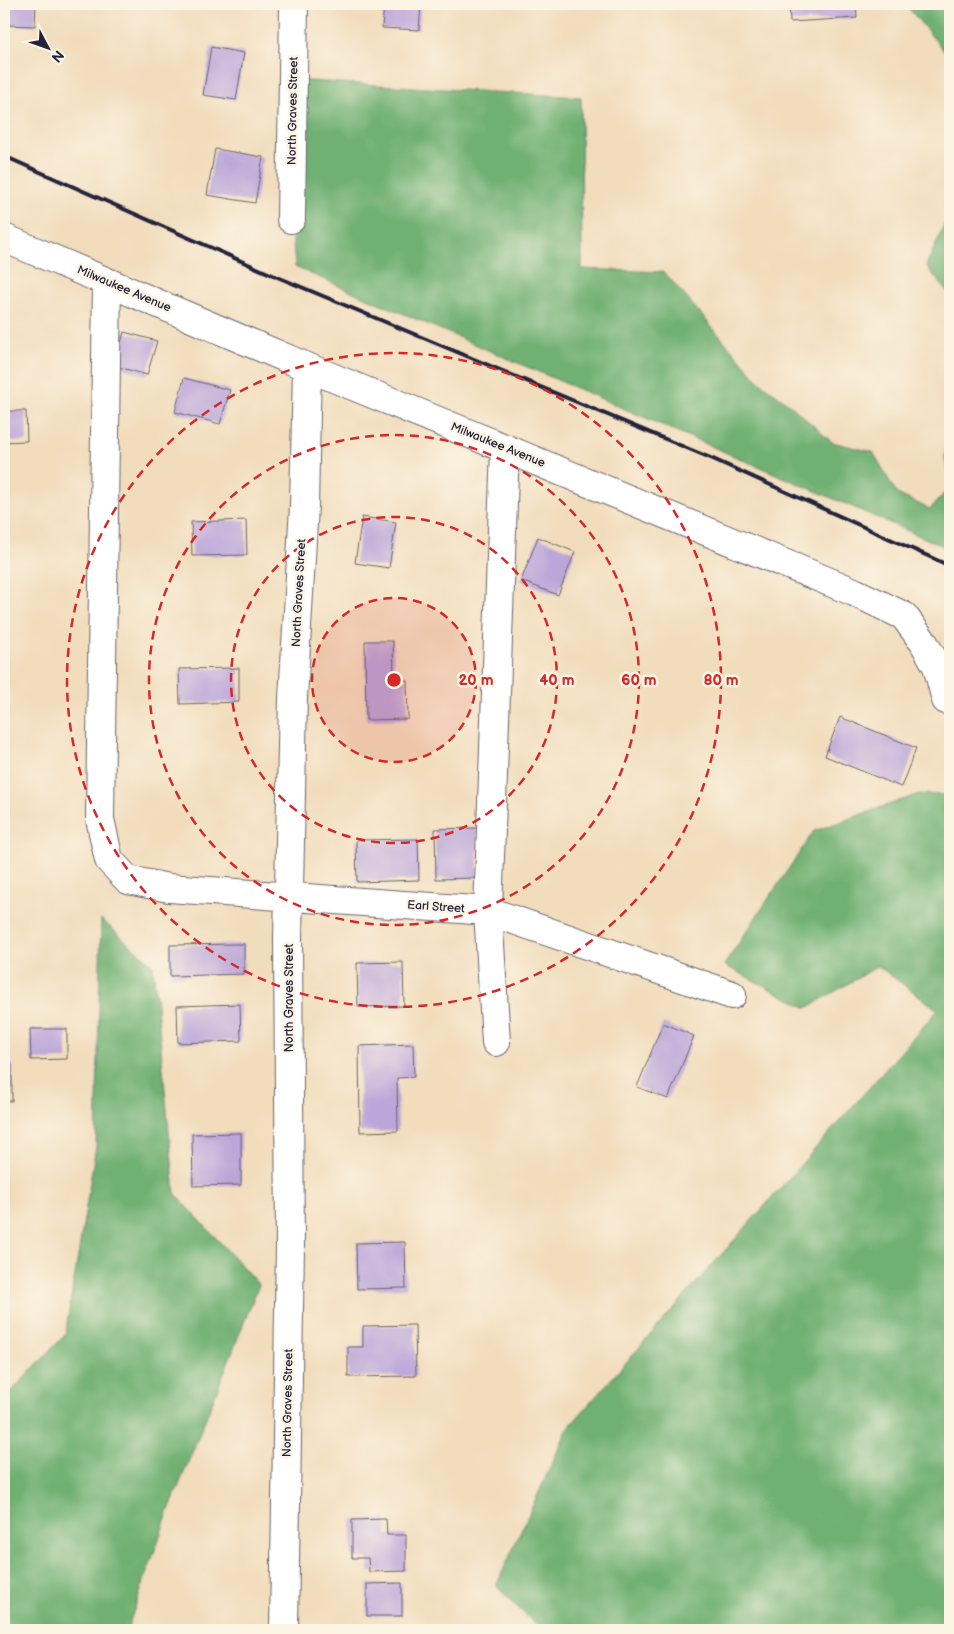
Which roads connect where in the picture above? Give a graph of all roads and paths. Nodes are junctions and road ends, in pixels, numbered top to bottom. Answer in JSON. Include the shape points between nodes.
{"nodes":[{"id":1,"x":294,"y":4,"type":"edge"},
{"id":2,"x":291,"y":219,"type":"dead end"},
{"id":3,"x":4,"y":238,"type":"edge"},
{"id":4,"x":107,"y":282,"type":"junction"},
{"id":5,"x":308,"y":367,"type":"junction"},
{"id":6,"x":505,"y":448,"type":"junction"},
{"id":7,"x":946,"y":700,"type":"dead end"},
{"id":8,"x":289,"y":896,"type":"junction"},
{"id":9,"x":488,"y":911,"type":"junction"},
{"id":10,"x":732,"y":995,"type":"dead end"},
{"id":11,"x":496,"y":1042,"type":"dead end"},
{"id":12,"x":284,"y":1630,"type":"edge"}],
"edges":[{"from":1,"to":2,"type":"street","name":"North Graves Street"},
{"from":3,"to":4,"type":"street","name":"Milwaukee Avenue"},
{"from":4,"to":5,"type":"street","name":"Milwaukee Avenue"},
{"from":4,"to":8,"type":"street","name":"Earl Street","via":[[100,819],[108,860],[128,880],[169,888]]},
{"from":5,"to":6,"type":"street","name":"Milwaukee Avenue"},
{"from":5,"to":8,"type":"street","name":"North Graves Street","via":[[293,698]]},
{"from":6,"to":7,"type":"street","name":"Milwaukee Avenue","via":[[854,592],[904,616],[937,666]]},
{"from":6,"to":9,"type":"street"},
{"from":8,"to":9,"type":"street","name":"Earl Street"},
{"from":8,"to":12,"type":"street","name":"North Graves Street","via":[[290,1246]]},
{"from":9,"to":10,"type":"street","name":"Earl Street"},
{"from":9,"to":11,"type":"street"}]}
